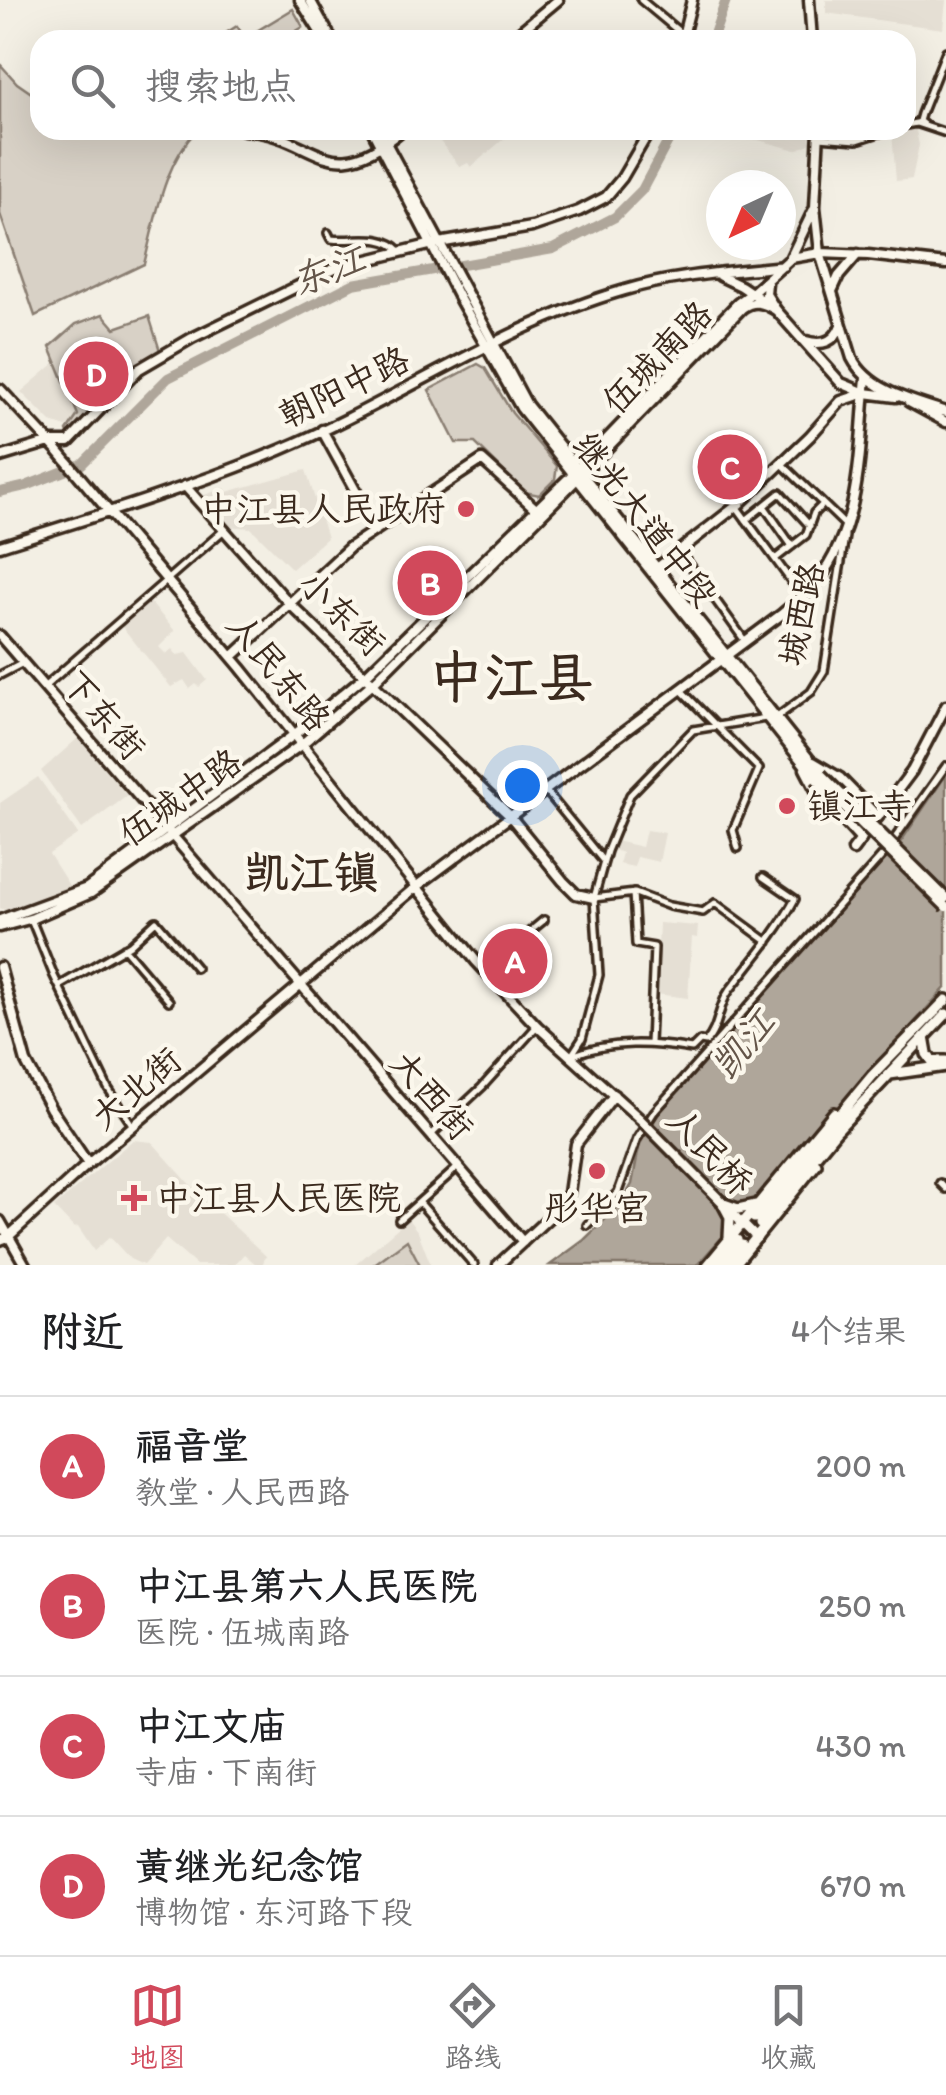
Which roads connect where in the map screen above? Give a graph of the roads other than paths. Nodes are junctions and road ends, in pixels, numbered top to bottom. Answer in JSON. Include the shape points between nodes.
{"nodes":[{"id":1,"x":558,"y":0,"type":"edge"},
{"id":2,"x":641,"y":0,"type":"edge"},
{"id":3,"x":692,"y":0,"type":"edge"},
{"id":4,"x":809,"y":0,"type":"edge"},
{"id":5,"x":306,"y":1,"type":"edge"},
{"id":6,"x":322,"y":30,"type":"edge"},
{"id":7,"x":522,"y":30,"type":"edge"},
{"id":8,"x":673,"y":30,"type":"edge"},
{"id":9,"x":684,"y":30,"type":"edge"},
{"id":10,"x":811,"y":30,"type":"edge"},
{"id":11,"x":946,"y":51,"type":"edge"},
{"id":12,"x":916,"y":126,"type":"edge"},
{"id":13,"x":924,"y":126,"type":"junction"},
{"id":14,"x":946,"y":133,"type":"edge"},
{"id":15,"x":288,"y":140,"type":"edge"},
{"id":16,"x":381,"y":140,"type":"edge"},
{"id":17,"x":390,"y":140,"type":"edge"},
{"id":18,"x":644,"y":140,"type":"edge"},
{"id":19,"x":819,"y":140,"type":"edge"},
{"id":20,"x":384,"y":145,"type":"junction"},
{"id":21,"x":815,"y":207,"type":"junction"},
{"id":22,"x":328,"y":232,"type":"dead end"},
{"id":23,"x":437,"y":243,"type":"junction"},
{"id":24,"x":796,"y":248,"type":"edge"},
{"id":25,"x":400,"y":251,"type":"junction"},
{"id":26,"x":820,"y":252,"type":"junction"},
{"id":27,"x":858,"y":254,"type":"junction"},
{"id":28,"x":796,"y":257,"type":"edge"},
{"id":29,"x":788,"y":260,"type":"edge"},
{"id":30,"x":946,"y":264,"type":"edge"},
{"id":31,"x":782,"y":266,"type":"junction"},
{"id":32,"x":710,"y":275,"type":"junction"},
{"id":33,"x":769,"y":279,"type":"junction"},
{"id":34,"x":752,"y":293,"type":"junction"},
{"id":35,"x":832,"y":296,"type":"junction"},
{"id":36,"x":776,"y":310,"type":"junction"},
{"id":37,"x":841,"y":324,"type":"junction"},
{"id":38,"x":802,"y":340,"type":"junction"},
{"id":39,"x":492,"y":345,"type":"junction"},
{"id":40,"x":866,"y":378,"type":"junction"},
{"id":41,"x":0,"y":389,"type":"edge"},
{"id":42,"x":865,"y":393,"type":"junction"},
{"id":43,"x":904,"y":398,"type":"junction"},
{"id":44,"x":946,"y":412,"type":"edge"},
{"id":45,"x":946,"y":422,"type":"edge"},
{"id":46,"x":322,"y":430,"type":"junction"},
{"id":47,"x":50,"y":442,"type":"junction"},
{"id":48,"x":0,"y":457,"type":"edge"},
{"id":49,"x":781,"y":463,"type":"junction"},
{"id":50,"x":578,"y":474,"type":"junction"},
{"id":51,"x":185,"y":486,"type":"junction"},
{"id":52,"x":823,"y":504,"type":"junction"},
{"id":53,"x":736,"y":506,"type":"junction"},
{"id":54,"x":764,"y":506,"type":"junction"},
{"id":55,"x":110,"y":512,"type":"junction"},
{"id":56,"x":538,"y":512,"type":"junction"},
{"id":57,"x":746,"y":520,"type":"junction"},
{"id":58,"x":810,"y":526,"type":"junction"},
{"id":59,"x":376,"y":528,"type":"junction"},
{"id":60,"x":224,"y":530,"type":"junction"},
{"id":61,"x":846,"y":530,"type":"junction"},
{"id":62,"x":0,"y":546,"type":"edge"},
{"id":63,"x":792,"y":546,"type":"junction"},
{"id":64,"x":680,"y":550,"type":"junction"},
{"id":65,"x":775,"y":559,"type":"junction"},
{"id":66,"x":654,"y":570,"type":"junction"},
{"id":67,"x":166,"y":579,"type":"junction"},
{"id":68,"x":802,"y":596,"type":"junction"},
{"id":69,"x":288,"y":602,"type":"junction"},
{"id":70,"x":0,"y":636,"type":"edge"},
{"id":71,"x":745,"y":641,"type":"junction"},
{"id":72,"x":232,"y":657,"type":"junction"},
{"id":73,"x":724,"y":657,"type":"junction"},
{"id":74,"x":23,"y":663,"type":"junction"},
{"id":75,"x":0,"y":675,"type":"edge"},
{"id":76,"x":370,"y":679,"type":"junction"},
{"id":77,"x":44,"y":688,"type":"junction"},
{"id":78,"x":681,"y":690,"type":"junction"},
{"id":79,"x":946,"y":706,"type":"edge"},
{"id":80,"x":770,"y":718,"type":"junction"},
{"id":81,"x":715,"y":726,"type":"junction"},
{"id":82,"x":295,"y":734,"type":"junction"},
{"id":83,"x":302,"y":744,"type":"junction"},
{"id":84,"x":806,"y":762,"type":"junction"},
{"id":85,"x":946,"y":766,"type":"edge"},
{"id":86,"x":818,"y":776,"type":"junction"},
{"id":87,"x":546,"y":790,"type":"junction"},
{"id":88,"x":510,"y":816,"type":"junction"},
{"id":89,"x":878,"y":817,"type":"junction"},
{"id":90,"x":169,"y":833,"type":"junction"},
{"id":91,"x":861,"y":840,"type":"junction"},
{"id":92,"x":738,"y":848,"type":"dead end"},
{"id":93,"x":853,"y":850,"type":"dead end"},
{"id":94,"x":604,"y":862,"type":"junction"},
{"id":95,"x":763,"y":877,"type":"dead end"},
{"id":96,"x":417,"y":886,"type":"junction"},
{"id":97,"x":633,"y":893,"type":"junction"},
{"id":98,"x":594,"y":898,"type":"junction"},
{"id":99,"x":946,"y":898,"type":"edge"},
{"id":100,"x":946,"y":907,"type":"edge"},
{"id":101,"x":30,"y":914,"type":"junction"},
{"id":102,"x":0,"y":920,"type":"edge"},
{"id":103,"x":544,"y":920,"type":"dead end"},
{"id":104,"x":0,"y":928,"type":"edge"},
{"id":105,"x":768,"y":942,"type":"junction"},
{"id":106,"x":124,"y":948,"type":"junction"},
{"id":107,"x":0,"y":966,"type":"edge"},
{"id":108,"x":196,"y":968,"type":"dead end"},
{"id":109,"x":484,"y":969,"type":"junction"},
{"id":110,"x":300,"y":984,"type":"junction"},
{"id":111,"x":59,"y":986,"type":"junction"},
{"id":112,"x":946,"y":1000,"type":"edge"},
{"id":113,"x":170,"y":1001,"type":"dead end"},
{"id":114,"x":946,"y":1014,"type":"edge"},
{"id":115,"x":537,"y":1026,"type":"junction"},
{"id":116,"x":924,"y":1036,"type":"junction"},
{"id":117,"x":650,"y":1044,"type":"junction"},
{"id":118,"x":571,"y":1056,"type":"junction"},
{"id":119,"x":946,"y":1064,"type":"edge"},
{"id":120,"x":890,"y":1074,"type":"junction"},
{"id":121,"x":876,"y":1080,"type":"junction"},
{"id":122,"x":614,"y":1095,"type":"junction"},
{"id":123,"x":133,"y":1126,"type":"junction"},
{"id":124,"x":431,"y":1135,"type":"junction"},
{"id":125,"x":88,"y":1164,"type":"junction"},
{"id":126,"x":458,"y":1167,"type":"junction"},
{"id":127,"x":940,"y":1183,"type":"dead end"},
{"id":128,"x":946,"y":1189,"type":"edge"},
{"id":129,"x":419,"y":1202,"type":"junction"},
{"id":130,"x":722,"y":1202,"type":"junction"},
{"id":131,"x":756,"y":1213,"type":"junction"},
{"id":132,"x":399,"y":1220,"type":"dead end"},
{"id":133,"x":0,"y":1221,"type":"edge"},
{"id":134,"x":741,"y":1222,"type":"junction"},
{"id":135,"x":587,"y":1225,"type":"dead end"},
{"id":136,"x":4,"y":1238,"type":"edge"},
{"id":137,"x":757,"y":1238,"type":"junction"},
{"id":138,"x":734,"y":1240,"type":"junction"},
{"id":139,"x":523,"y":1242,"type":"junction"},
{"id":140,"x":25,"y":1265,"type":"edge"},
{"id":141,"x":474,"y":1265,"type":"edge"},
{"id":142,"x":498,"y":1265,"type":"edge"},
{"id":143,"x":708,"y":1265,"type":"edge"},
{"id":144,"x":716,"y":1265,"type":"edge"},
{"id":145,"x":726,"y":1265,"type":"edge"},
{"id":146,"x":734,"y":1265,"type":"edge"}],
"edges":[{"from":1,"to":7,"type":"street"},
{"from":2,"to":8,"type":"street"},
{"from":3,"to":9,"type":"street"},
{"from":4,"to":10,"type":"street"},
{"from":5,"to":6,"type":"street"},
{"from":11,"to":13,"type":"street","via":[[921,114]]},
{"from":12,"to":13,"type":"street"},
{"from":13,"to":14,"type":"street"},
{"from":15,"to":20,"type":"street","via":[[327,160],[350,160]]},
{"from":16,"to":20,"type":"street","name":"继光大道中段"},
{"from":17,"to":20,"type":"street"},
{"from":18,"to":23,"type":"street","via":[[606,197],[579,211],[532,227]]},
{"from":19,"to":21,"type":"street"},
{"from":20,"to":23,"type":"street","name":"继光大道中段"},
{"from":21,"to":24,"type":"street","name":"伍城南路"},
{"from":21,"to":26,"type":"street"},
{"from":22,"to":25,"type":"street","via":[[331,239],[382,239]]},
{"from":23,"to":25,"type":"street"},
{"from":23,"to":39,"type":"street","name":"继光大道中段"},
{"from":25,"to":47,"type":"street","via":[[335,268],[192,338],[139,370],[77,436]]},
{"from":26,"to":27,"type":"street"},
{"from":26,"to":28,"type":"street"},
{"from":26,"to":35,"type":"street"},
{"from":27,"to":30,"type":"street"},
{"from":27,"to":35,"type":"street","via":[[838,276]]},
{"from":29,"to":31,"type":"street","name":"伍城南路"},
{"from":31,"to":32,"type":"street","name":"朝阳中路"},
{"from":31,"to":33,"type":"street","name":"伍城南路"},
{"from":32,"to":34,"type":"street"},
{"from":32,"to":39,"type":"street","name":"朝阳中路","via":[[627,289]]},
{"from":33,"to":34,"type":"street","name":"伍城南路"},
{"from":33,"to":36,"type":"street","via":[[766,294]]},
{"from":34,"to":36,"type":"street"},
{"from":34,"to":50,"type":"street","name":"伍城南路"},
{"from":35,"to":37,"type":"street"},
{"from":36,"to":38,"type":"street"},
{"from":36,"to":50,"type":"street","name":"伍城南路","via":[[753,302],[742,308]]},
{"from":37,"to":38,"type":"street","via":[[823,344]]},
{"from":37,"to":40,"type":"street"},
{"from":38,"to":42,"type":"street","via":[[842,383]]},
{"from":39,"to":46,"type":"street","name":"朝阳中路"},
{"from":39,"to":50,"type":"street","name":"继光大道中段"},
{"from":40,"to":42,"type":"street","name":"城西路"},
{"from":40,"to":43,"type":"street"},
{"from":41,"to":47,"type":"street","name":"人民东路"},
{"from":42,"to":43,"type":"street"},
{"from":42,"to":49,"type":"street","via":[[841,401]]},
{"from":42,"to":61,"type":"street","name":"城西路","via":[[862,460]]},
{"from":43,"to":44,"type":"street"},
{"from":43,"to":45,"type":"street"},
{"from":46,"to":51,"type":"street","name":"朝阳中路"},
{"from":46,"to":59,"type":"street"},
{"from":47,"to":48,"type":"street"},
{"from":47,"to":55,"type":"street","name":"人民东路"},
{"from":49,"to":52,"type":"street"},
{"from":49,"to":53,"type":"street"},
{"from":50,"to":56,"type":"street","name":"伍城南路"},
{"from":50,"to":66,"type":"street","name":"继光大道中段"},
{"from":51,"to":55,"type":"street","name":"朝阳中路"},
{"from":51,"to":60,"type":"street","name":"小东街"},
{"from":52,"to":58,"type":"street"},
{"from":52,"to":61,"type":"street"},
{"from":53,"to":57,"type":"street"},
{"from":53,"to":64,"type":"street"},
{"from":54,"to":57,"type":"street"},
{"from":54,"to":58,"type":"street","via":[[780,493]]},
{"from":54,"to":63,"type":"street"},
{"from":55,"to":62,"type":"street","name":"朝阳中路"},
{"from":55,"to":67,"type":"street","name":"人民东路"},
{"from":56,"to":59,"type":"street","via":[[482,460]]},
{"from":56,"to":76,"type":"street","name":"伍城南路"},
{"from":57,"to":65,"type":"street"},
{"from":58,"to":63,"type":"street"},
{"from":59,"to":69,"type":"street"},
{"from":60,"to":67,"type":"street"},
{"from":60,"to":69,"type":"street","name":"小东街"},
{"from":61,"to":68,"type":"street","name":"大北街"},
{"from":61,"to":80,"type":"street","name":"城西路","via":[[824,672],[811,692]]},
{"from":63,"to":65,"type":"street"},
{"from":64,"to":66,"type":"street"},
{"from":64,"to":71,"type":"street"},
{"from":65,"to":68,"type":"street"},
{"from":66,"to":73,"type":"street","name":"继光大道中段"},
{"from":67,"to":72,"type":"street","name":"人民东路"},
{"from":67,"to":77,"type":"street"},
{"from":68,"to":71,"type":"street","name":"大北街"},
{"from":69,"to":72,"type":"street"},
{"from":69,"to":76,"type":"street","name":"小东街"},
{"from":70,"to":74,"type":"street","name":"下东街"},
{"from":71,"to":73,"type":"street","name":"大北街"},
{"from":72,"to":82,"type":"street","name":"人民东路"},
{"from":73,"to":78,"type":"street","name":"大北街"},
{"from":73,"to":80,"type":"street","name":"继光大道中段"},
{"from":74,"to":75,"type":"street"},
{"from":74,"to":77,"type":"street","name":"下东街"},
{"from":76,"to":82,"type":"street","name":"伍城中路"},
{"from":76,"to":83,"type":"street","name":"伍城中路"},
{"from":76,"to":88,"type":"street","name":"小东街"},
{"from":77,"to":90,"type":"street","name":"下东街"},
{"from":78,"to":81,"type":"street"},
{"from":78,"to":87,"type":"street","name":"大北街"},
{"from":79,"to":89,"type":"street"},
{"from":80,"to":81,"type":"street","name":"城西路"},
{"from":80,"to":84,"type":"street","name":"继光大道中段"},
{"from":81,"to":92,"type":"street","via":[[758,769],[733,830]]},
{"from":81,"to":94,"type":"street","name":"城西路","via":[[694,730],[640,782]]},
{"from":82,"to":83,"type":"street","name":"人民东路"},
{"from":82,"to":90,"type":"street","name":"伍城中路"},
{"from":83,"to":90,"type":"street","name":"伍城中路"},
{"from":83,"to":96,"type":"street","name":"人民东路"},
{"from":84,"to":86,"type":"street"},
{"from":84,"to":89,"type":"street","via":[[828,768]]},
{"from":84,"to":91,"type":"street","via":[[817,792]]},
{"from":85,"to":135,"type":"street","via":[[883,856],[654,1112],[618,1192]]},
{"from":86,"to":99,"type":"street","bridge":true},
{"from":86,"to":100,"type":"street","bridge":true},
{"from":87,"to":88,"type":"street","name":"大北街"},
{"from":87,"to":94,"type":"street"},
{"from":88,"to":96,"type":"street","name":"大北街"},
{"from":88,"to":98,"type":"street","name":"小东街","via":[[576,894]]},
{"from":89,"to":91,"type":"street"},
{"from":90,"to":101,"type":"street","name":"伍城中路","via":[[92,893]]},
{"from":90,"to":110,"type":"street","name":"下东街"},
{"from":91,"to":93,"type":"street"},
{"from":94,"to":98,"type":"street","name":"城西路"},
{"from":95,"to":105,"type":"street","via":[[795,899]]},
{"from":96,"to":109,"type":"street","name":"人民东路"},
{"from":96,"to":110,"type":"street","name":"大北街"},
{"from":97,"to":98,"type":"street"},
{"from":97,"to":105,"type":"street","via":[[704,912],[715,903]]},
{"from":97,"to":117,"type":"street","via":[[636,944],[654,947]]},
{"from":98,"to":118,"type":"street","name":"城西路","via":[[599,975],[582,1040]]},
{"from":101,"to":102,"type":"street","name":"伍城中路"},
{"from":101,"to":104,"type":"street","name":"伍城中路"},
{"from":101,"to":111,"type":"street"},
{"from":103,"to":109,"type":"street"},
{"from":105,"to":117,"type":"street","via":[[730,990],[706,1042],[692,1050]]},
{"from":106,"to":108,"type":"street","via":[[156,922]]},
{"from":106,"to":111,"type":"street"},
{"from":106,"to":113,"type":"street"},
{"from":107,"to":125,"type":"street","via":[[26,1062]]},
{"from":109,"to":115,"type":"street","name":"人民东路"},
{"from":110,"to":123,"type":"street","name":"大北街"},
{"from":110,"to":124,"type":"street","name":"大西街"},
{"from":111,"to":123,"type":"street"},
{"from":112,"to":121,"type":"main road"},
{"from":114,"to":116,"type":"main road"},
{"from":115,"to":118,"type":"street","name":"人民桥"},
{"from":115,"to":124,"type":"street"},
{"from":116,"to":119,"type":"main road","via":[[932,1061]]},
{"from":116,"to":120,"type":"main road"},
{"from":117,"to":118,"type":"street","via":[[596,1047]]},
{"from":118,"to":122,"type":"street","name":"人民桥"},
{"from":119,"to":120,"type":"main road"},
{"from":120,"to":121,"type":"main road"},
{"from":121,"to":131,"type":"main road"},
{"from":121,"to":131,"type":"main road","via":[[842,1104]]},
{"from":121,"to":137,"type":"main road"},
{"from":122,"to":130,"type":"street","name":"人民桥","bridge":true},
{"from":122,"to":139,"type":"street","via":[[576,1144],[569,1193]]},
{"from":123,"to":125,"type":"street","name":"大北街"},
{"from":124,"to":126,"type":"street","name":"大西街"},
{"from":125,"to":136,"type":"street","name":"大北街"},
{"from":126,"to":129,"type":"street"},
{"from":126,"to":139,"type":"street","name":"大西街"},
{"from":127,"to":128,"type":"street"},
{"from":129,"to":132,"type":"street"},
{"from":129,"to":141,"type":"street"},
{"from":130,"to":131,"type":"main road"},
{"from":130,"to":134,"type":"street","name":"人民桥"},
{"from":130,"to":138,"type":"main road"},
{"from":131,"to":134,"type":"main road"},
{"from":133,"to":136,"type":"street"},
{"from":134,"to":137,"type":"street","name":"人民桥"},
{"from":134,"to":138,"type":"main road"},
{"from":136,"to":140,"type":"street"},
{"from":137,"to":146,"type":"main road"},
{"from":138,"to":143,"type":"main road"},
{"from":138,"to":144,"type":"main road"},
{"from":138,"to":145,"type":"main road"},
{"from":139,"to":142,"type":"street"}]}
